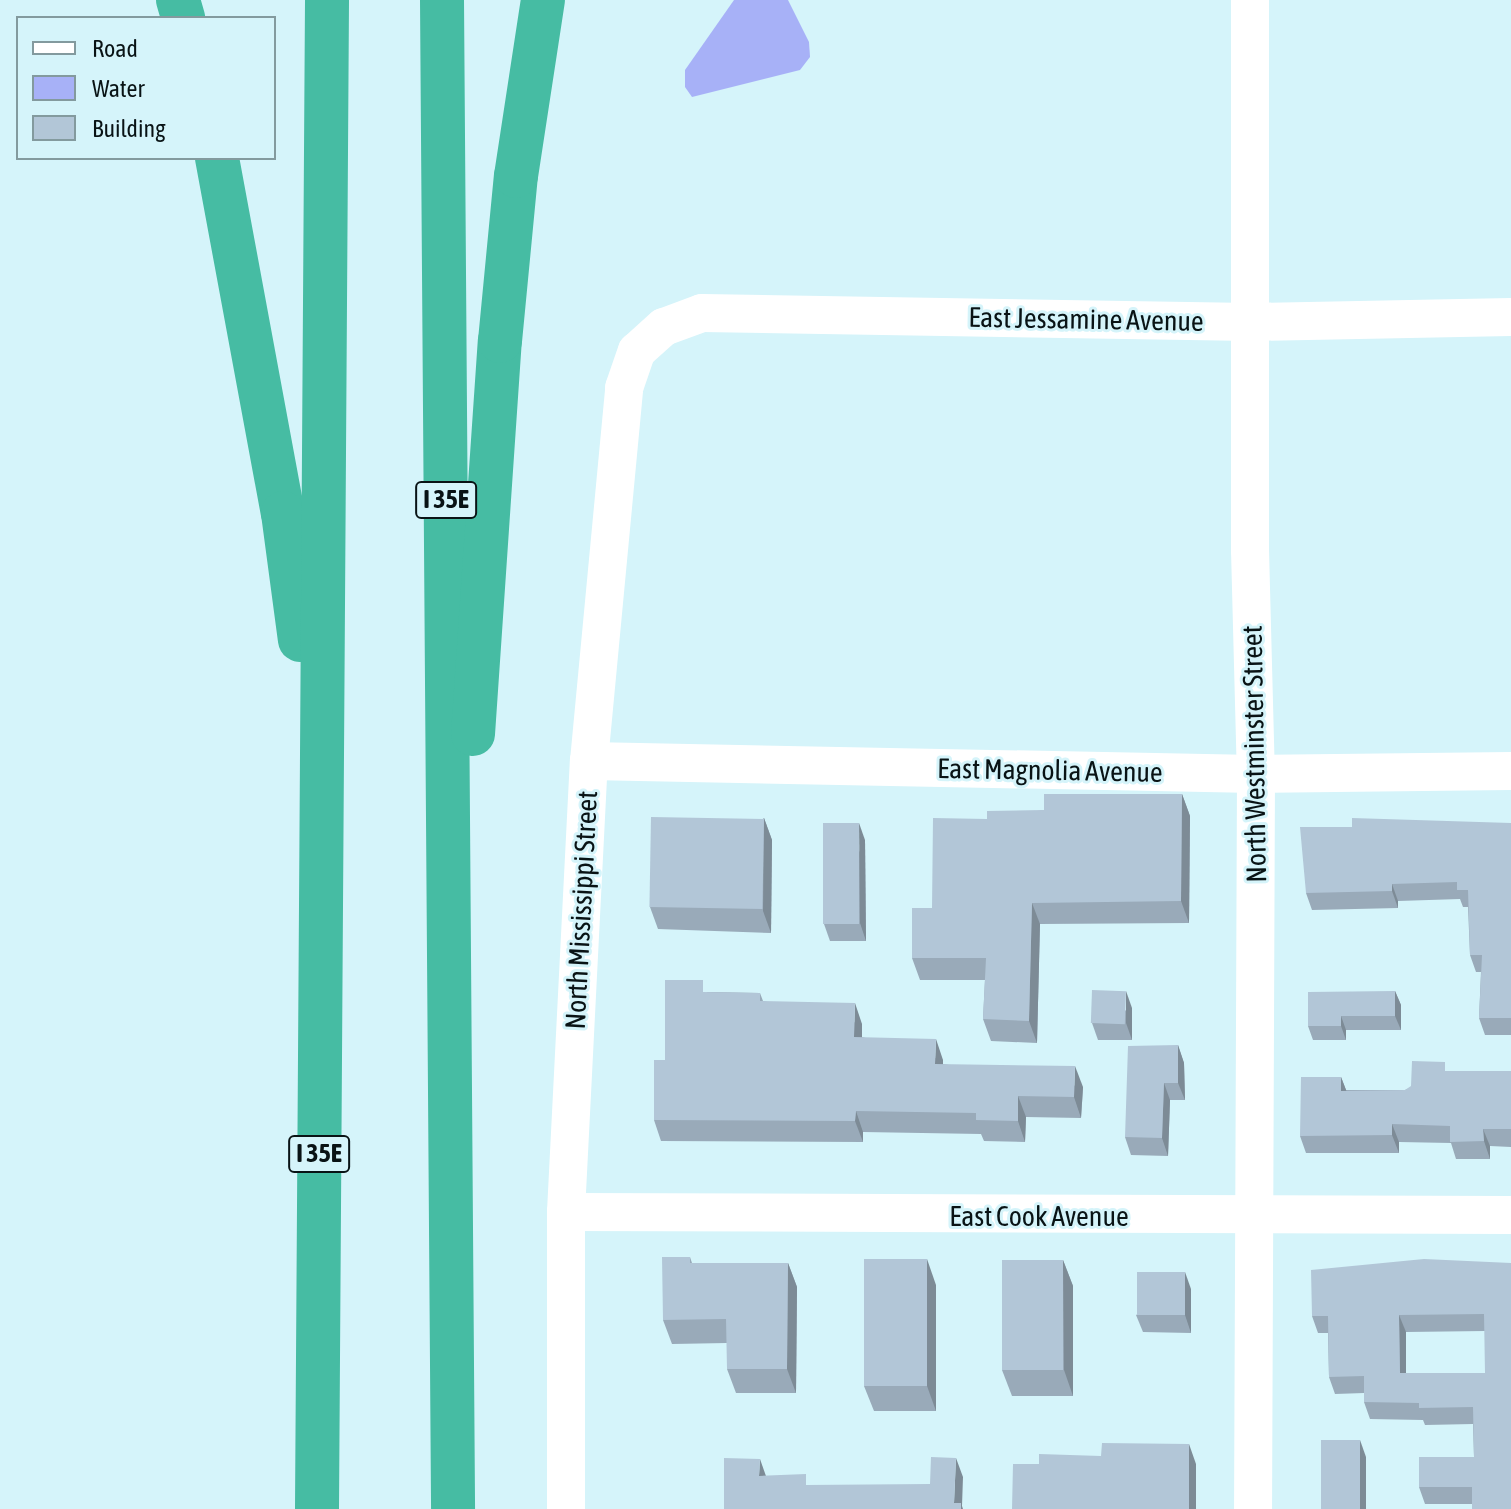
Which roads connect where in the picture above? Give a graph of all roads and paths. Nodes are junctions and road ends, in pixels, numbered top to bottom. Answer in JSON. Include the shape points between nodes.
{"nodes":[{"id":1,"x":327,"y":0,"type":"edge"},
{"id":2,"x":442,"y":0,"type":"edge"},
{"id":3,"x":543,"y":0,"type":"edge"},
{"id":4,"x":1250,"y":0,"type":"edge"},
{"id":5,"x":217,"y":160,"type":"edge"},
{"id":6,"x":1511,"y":317,"type":"edge"},
{"id":7,"x":1251,"y":322,"type":"junction"},
{"id":8,"x":664,"y":327,"type":"joint"},
{"id":9,"x":589,"y":761,"type":"junction"},
{"id":10,"x":1511,"y":771,"type":"edge"},
{"id":11,"x":1256,"y":774,"type":"junction"},
{"id":12,"x":321,"y":798,"type":"junction"},
{"id":13,"x":450,"y":999,"type":"junction"},
{"id":14,"x":566,"y":1212,"type":"junction"},
{"id":15,"x":1511,"y":1215,"type":"edge"},
{"id":16,"x":1252,"y":1218,"type":"junction"},
{"id":17,"x":317,"y":1509,"type":"edge"},
{"id":18,"x":453,"y":1509,"type":"edge"},
{"id":19,"x":566,"y":1509,"type":"edge"},
{"id":20,"x":1253,"y":1509,"type":"edge"}],
"edges":[{"from":1,"to":12,"type":"highway","number":"I 35E"},
{"from":2,"to":13,"type":"highway","number":"I 35E"},
{"from":3,"to":13,"type":"highway","via":[[516,176],[500,341],[490,538]]},
{"from":4,"to":7,"type":"street","name":"North Westminster Street"},
{"from":5,"to":12,"type":"highway","via":[[283,513]]},
{"from":6,"to":7,"type":"street","name":"East Jessamine Avenue"},
{"from":7,"to":8,"type":"street","name":"East Jessamine Avenue","via":[[702,313]]},
{"from":7,"to":11,"type":"street","name":"North Westminster Street"},
{"from":8,"to":9,"type":"street","name":"North Mississippi Street","via":[[637,351],[624,388]]},
{"from":9,"to":11,"type":"street","name":"East Magnolia Avenue"},
{"from":9,"to":14,"type":"street","name":"North Mississippi Street"},
{"from":10,"to":11,"type":"street","name":"East Magnolia Avenue"},
{"from":11,"to":16,"type":"street","name":"North Westminster Street"},
{"from":12,"to":17,"type":"highway","number":"I 35E"},
{"from":13,"to":18,"type":"highway","number":"I 35E"},
{"from":14,"to":16,"type":"street","name":"East Cook Avenue"},
{"from":14,"to":19,"type":"street","name":"North Mississippi Street"},
{"from":15,"to":16,"type":"street","name":"East Cook Avenue"},
{"from":16,"to":20,"type":"street","name":"North Westminster Street"}]}
